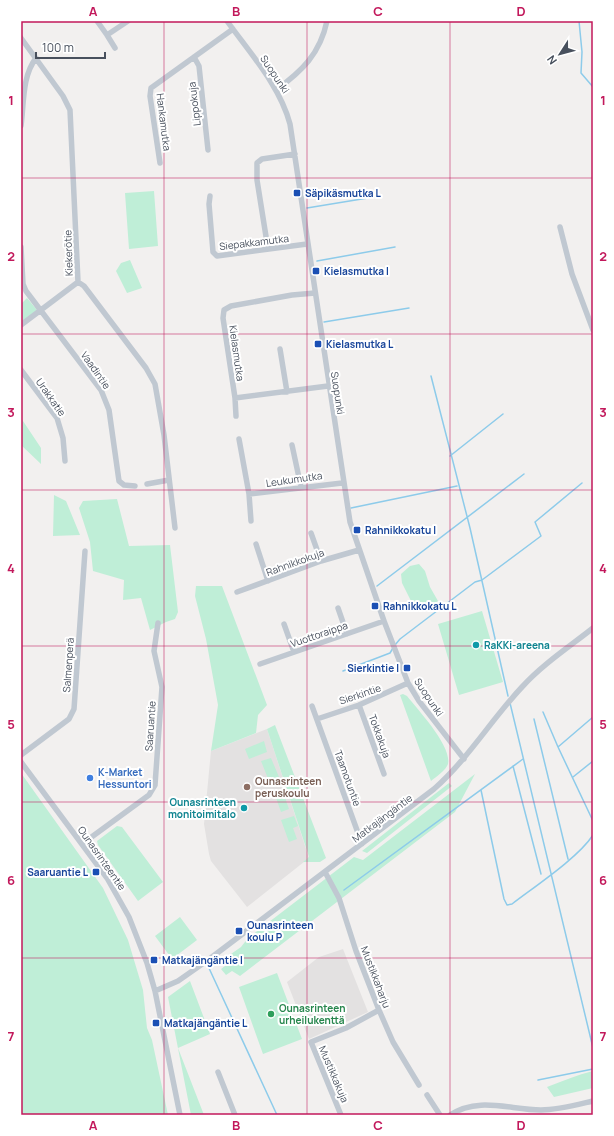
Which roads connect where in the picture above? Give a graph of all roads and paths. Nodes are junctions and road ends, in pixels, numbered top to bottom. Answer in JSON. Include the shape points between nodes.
{"nodes":[{"id":1,"x":97,"y":21,"type":"edge"},
{"id":2,"x":128,"y":21,"type":"edge"},
{"id":3,"x":227,"y":21,"type":"edge"},
{"id":4,"x":327,"y":21,"type":"edge"},
{"id":5,"x":233,"y":29,"type":"junction"},
{"id":6,"x":107,"y":35,"type":"junction"},
{"id":7,"x":21,"y":38,"type":"edge"},
{"id":8,"x":115,"y":48,"type":"dead end"},
{"id":9,"x":194,"y":57,"type":"junction"},
{"id":10,"x":36,"y":58,"type":"junction"},
{"id":11,"x":276,"y":90,"type":"junction"},
{"id":12,"x":21,"y":126,"type":"edge"},
{"id":13,"x":208,"y":150,"type":"dead end"},
{"id":14,"x":295,"y":154,"type":"junction"},
{"id":15,"x":160,"y":163,"type":"dead end"},
{"id":16,"x":210,"y":196,"type":"dead end"},
{"id":17,"x":560,"y":227,"type":"dead end"},
{"id":18,"x":307,"y":244,"type":"junction"},
{"id":19,"x":21,"y":247,"type":"edge"},
{"id":20,"x":268,"y":249,"type":"junction"},
{"id":21,"x":78,"y":282,"type":"junction"},
{"id":22,"x":314,"y":293,"type":"junction"},
{"id":23,"x":41,"y":310,"type":"junction"},
{"id":24,"x":21,"y":325,"type":"edge"},
{"id":25,"x":593,"y":330,"type":"edge"},
{"id":26,"x":280,"y":349,"type":"dead end"},
{"id":27,"x":21,"y":370,"type":"edge"},
{"id":28,"x":328,"y":386,"type":"junction"},
{"id":29,"x":287,"y":392,"type":"junction"},
{"id":30,"x":234,"y":398,"type":"junction"},
{"id":31,"x":236,"y":416,"type":"dead end"},
{"id":32,"x":239,"y":439,"type":"dead end"},
{"id":33,"x":292,"y":445,"type":"dead end"},
{"id":34,"x":65,"y":461,"type":"dead end"},
{"id":35,"x":169,"y":480,"type":"junction"},
{"id":36,"x":342,"y":482,"type":"junction"},
{"id":37,"x":147,"y":484,"type":"dead end"},
{"id":38,"x":135,"y":486,"type":"dead end"},
{"id":39,"x":301,"y":487,"type":"junction"},
{"id":40,"x":248,"y":494,"type":"junction"},
{"id":41,"x":250,"y":521,"type":"dead end"},
{"id":42,"x":175,"y":528,"type":"dead end"},
{"id":43,"x":311,"y":533,"type":"dead end"},
{"id":44,"x":256,"y":544,"type":"dead end"},
{"id":45,"x":359,"y":550,"type":"junction"},
{"id":46,"x":85,"y":552,"type":"dead end"},
{"id":47,"x":321,"y":561,"type":"junction"},
{"id":48,"x":268,"y":581,"type":"junction"},
{"id":49,"x":237,"y":592,"type":"dead end"},
{"id":50,"x":338,"y":608,"type":"dead end"},
{"id":51,"x":384,"y":621,"type":"junction"},
{"id":52,"x":158,"y":623,"type":"dead end"},
{"id":53,"x":284,"y":624,"type":"dead end"},
{"id":54,"x":593,"y":628,"type":"edge"},
{"id":55,"x":347,"y":634,"type":"junction"},
{"id":56,"x":294,"y":652,"type":"junction"},
{"id":57,"x":260,"y":664,"type":"dead end"},
{"id":58,"x":408,"y":683,"type":"junction"},
{"id":59,"x":359,"y":705,"type":"junction"},
{"id":60,"x":312,"y":706,"type":"dead end"},
{"id":61,"x":316,"y":719,"type":"junction"},
{"id":62,"x":21,"y":755,"type":"edge"},
{"id":63,"x":464,"y":759,"type":"junction"},
{"id":64,"x":21,"y":762,"type":"edge"},
{"id":65,"x":384,"y":774,"type":"dead end"},
{"id":66,"x":82,"y":844,"type":"junction"},
{"id":67,"x":362,"y":844,"type":"junction"},
{"id":68,"x":325,"y":872,"type":"junction"},
{"id":69,"x":155,"y":991,"type":"junction"},
{"id":70,"x":379,"y":1010,"type":"junction"},
{"id":71,"x":218,"y":1072,"type":"dead end"},
{"id":72,"x":419,"y":1085,"type":"dead end"},
{"id":73,"x":427,"y":1095,"type":"dead end"},
{"id":74,"x":593,"y":1101,"type":"edge"},
{"id":75,"x":180,"y":1115,"type":"edge"},
{"id":76,"x":235,"y":1115,"type":"edge"},
{"id":77,"x":341,"y":1115,"type":"edge"},
{"id":78,"x":440,"y":1115,"type":"edge"},
{"id":79,"x":450,"y":1115,"type":"edge"}],
"edges":[{"from":1,"to":6,"type":"street"},
{"from":2,"to":6,"type":"street"},
{"from":3,"to":5,"type":"street","name":"Suopunki"},
{"from":4,"to":11,"type":"street","via":[[326,29],[309,62],[302,71]]},
{"from":5,"to":9,"type":"street","name":"Hankamutka"},
{"from":5,"to":11,"type":"street","name":"Suopunki"},
{"from":6,"to":8,"type":"street"},
{"from":7,"to":10,"type":"street","name":"Kiekerötie"},
{"from":9,"to":13,"type":"street","name":"Lippokuja","via":[[199,66]]},
{"from":9,"to":15,"type":"street","name":"Hankamutka","via":[[156,83],[150,91]]},
{"from":10,"to":12,"type":"street","via":[[27,77]]},
{"from":10,"to":21,"type":"street","name":"Kiekerötie","via":[[66,99],[70,110]]},
{"from":11,"to":14,"type":"street","name":"Suopunki","via":[[287,111]]},
{"from":14,"to":18,"type":"street","name":"Suopunki"},
{"from":14,"to":20,"type":"street","via":[[262,159],[257,163],[257,180]]},
{"from":16,"to":20,"type":"street","name":"Siepakkamutka","via":[[215,255]]},
{"from":17,"to":25,"type":"street","via":[[572,274]]},
{"from":18,"to":20,"type":"street","name":"Siepakkamutka"},
{"from":18,"to":22,"type":"street","name":"Suopunki"},
{"from":19,"to":23,"type":"street","via":[[25,288]]},
{"from":21,"to":23,"type":"street"},
{"from":21,"to":35,"type":"street","name":"Kiekerötie","via":[[84,286],[153,379],[157,389]]},
{"from":22,"to":28,"type":"street","name":"Suopunki"},
{"from":22,"to":30,"type":"street","name":"Kielasmutka","via":[[231,306],[224,310]]},
{"from":23,"to":24,"type":"street"},
{"from":23,"to":38,"type":"street","name":"Vaadintie","via":[[101,390],[109,410],[119,481],[124,485]]},
{"from":26,"to":29,"type":"street"},
{"from":27,"to":34,"type":"street","name":"Urakkatie","via":[[57,418],[63,438]]},
{"from":28,"to":29,"type":"street"},
{"from":28,"to":36,"type":"street","name":"Suopunki"},
{"from":29,"to":30,"type":"street"},
{"from":30,"to":31,"type":"street"},
{"from":32,"to":40,"type":"street"},
{"from":33,"to":39,"type":"street"},
{"from":35,"to":37,"type":"street"},
{"from":35,"to":42,"type":"street","name":"Kiekerötie"},
{"from":36,"to":39,"type":"street","name":"Leukumutka"},
{"from":36,"to":45,"type":"street","name":"Suopunki"},
{"from":39,"to":40,"type":"street","name":"Leukumutka"},
{"from":40,"to":41,"type":"street"},
{"from":43,"to":47,"type":"street"},
{"from":44,"to":48,"type":"street"},
{"from":45,"to":47,"type":"street","name":"Rahnikkokuja"},
{"from":45,"to":51,"type":"street","name":"Suopunki"},
{"from":46,"to":62,"type":"street","name":"Salmenperä","via":[[74,709],[69,719]]},
{"from":47,"to":48,"type":"street","name":"Rahnikkokuja"},
{"from":48,"to":49,"type":"street","name":"Rahnikkokuja"},
{"from":50,"to":55,"type":"street"},
{"from":51,"to":55,"type":"street","name":"Vuottoraippa"},
{"from":51,"to":58,"type":"street","name":"Suopunki"},
{"from":52,"to":66,"type":"street","name":"Saaruantie","via":[[154,651],[162,687],[155,785],[148,795]]},
{"from":53,"to":56,"type":"street"},
{"from":54,"to":63,"type":"street","name":"Matkajängäntie","via":[[543,666],[522,686]]},
{"from":55,"to":56,"type":"street","name":"Vuottoraippa"},
{"from":56,"to":57,"type":"street","name":"Vuottoraippa"},
{"from":58,"to":59,"type":"street","name":"Sierkintie"},
{"from":58,"to":63,"type":"street","name":"Suopunki"},
{"from":59,"to":61,"type":"street","name":"Sierkintie"},
{"from":59,"to":65,"type":"street","name":"Tokkakuja"},
{"from":60,"to":61,"type":"street","name":"Taamotuntie"},
{"from":61,"to":67,"type":"street","name":"Taamotuntie"},
{"from":63,"to":67,"type":"street","name":"Matkajängäntie","via":[[450,776]]},
{"from":64,"to":66,"type":"street","name":"Ounasrinteentie"},
{"from":66,"to":69,"type":"street","name":"Ounasrinteentie","via":[[107,878],[126,911],[147,963]]},
{"from":67,"to":68,"type":"street","name":"Matkajängäntie"},
{"from":68,"to":69,"type":"street","name":"Matkajängäntie","via":[[178,981]]},
{"from":68,"to":70,"type":"street","name":"Mustikkaharju","via":[[339,898],[356,952]]},
{"from":69,"to":75,"type":"street","name":"Ounasrinteentie"},
{"from":70,"to":72,"type":"street","name":"Mustikkaharju","via":[[393,1042]]},
{"from":70,"to":77,"type":"street","name":"Mustikkakuja","via":[[346,1028],[311,1042]]},
{"from":71,"to":76,"type":"street"},
{"from":73,"to":78,"type":"street"},
{"from":74,"to":79,"type":"street","via":[[541,1110],[479,1104]]}]}
